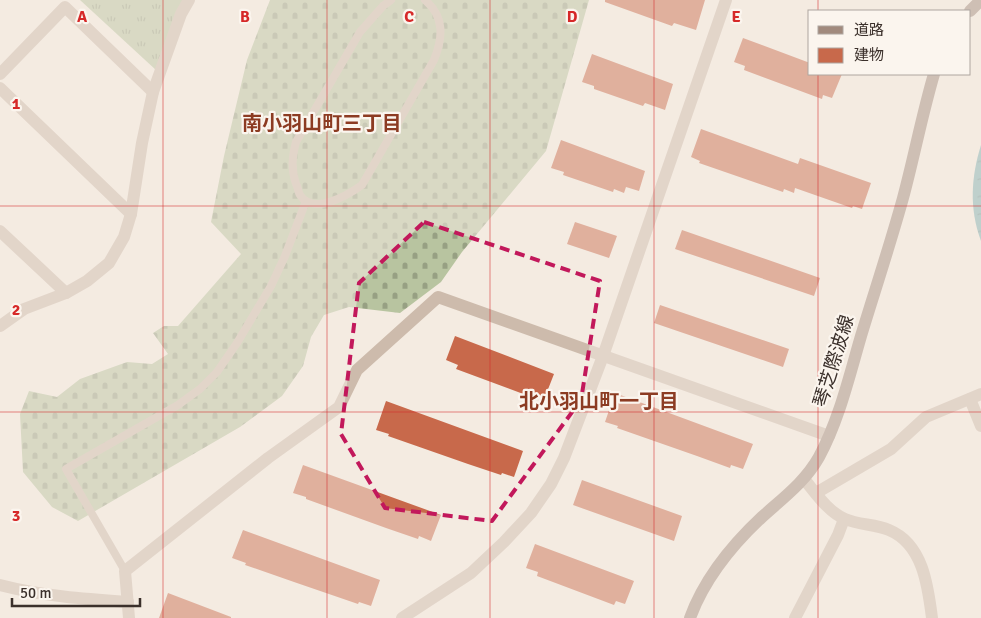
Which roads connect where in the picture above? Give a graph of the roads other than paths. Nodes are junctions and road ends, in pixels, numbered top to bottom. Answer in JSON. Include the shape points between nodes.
{"nodes":[{"id":1,"x":189,"y":0,"type":"edge"},
{"id":2,"x":391,"y":0,"type":"edge"},
{"id":3,"x":425,"y":0,"type":"edge"},
{"id":4,"x":726,"y":0,"type":"edge"},
{"id":5,"x":0,"y":74,"type":"edge"},
{"id":6,"x":934,"y":75,"type":"edge"},
{"id":7,"x":0,"y":88,"type":"edge"},
{"id":8,"x":153,"y":92,"type":"junction"},
{"id":9,"x":306,"y":201,"type":"junction"},
{"id":10,"x":131,"y":214,"type":"junction"},
{"id":11,"x":1,"y":233,"type":"edge"},
{"id":12,"x":66,"y":293,"type":"junction"},
{"id":13,"x":0,"y":326,"type":"edge"},
{"id":14,"x":602,"y":356,"type":"junction"},
{"id":15,"x":976,"y":396,"type":"edge"},
{"id":16,"x":981,"y":426,"type":"edge"},
{"id":17,"x":829,"y":436,"type":"junction"},
{"id":18,"x":804,"y":479,"type":"junction"},
{"id":19,"x":816,"y":493,"type":"junction"},
{"id":20,"x":844,"y":519,"type":"junction"},
{"id":21,"x":125,"y":571,"type":"junction"},
{"id":22,"x":0,"y":585,"type":"edge"},
{"id":23,"x":128,"y":602,"type":"junction"},
{"id":24,"x":129,"y":618,"type":"edge"},
{"id":25,"x":402,"y":618,"type":"edge"},
{"id":26,"x":690,"y":618,"type":"edge"},
{"id":27,"x":795,"y":618,"type":"edge"},
{"id":28,"x":932,"y":618,"type":"edge"}],
"edges":[{"from":1,"to":8,"type":"street"},
{"from":2,"to":9,"type":"lane","via":[[360,32],[296,142],[292,155],[294,176],[300,195]]},
{"from":3,"to":9,"type":"lane","via":[[437,15],[441,44],[362,185],[336,201],[321,204]]},
{"from":4,"to":14,"type":"street"},
{"from":5,"to":8,"type":"street","via":[[65,7]]},
{"from":6,"to":17,"type":"main road","name":"琴芝際波線","via":[[902,200]]},
{"from":7,"to":10,"type":"street"},
{"from":8,"to":10,"type":"street"},
{"from":9,"to":21,"type":"lane","via":[[270,286],[217,372],[200,390],[178,405],[66,470]]},
{"from":10,"to":12,"type":"street","via":[[124,237],[109,263],[87,282]]},
{"from":11,"to":12,"type":"street"},
{"from":12,"to":13,"type":"street","via":[[24,309]]},
{"from":14,"to":17,"type":"street"},
{"from":14,"to":21,"type":"street","via":[[438,297],[357,370],[339,407]]},
{"from":14,"to":25,"type":"street","via":[[564,458],[531,513],[471,573]]},
{"from":15,"to":16,"type":"street"},
{"from":15,"to":19,"type":"street","via":[[926,416],[891,448]]},
{"from":17,"to":18,"type":"main road","name":"琴芝際波線"},
{"from":18,"to":19,"type":"street"},
{"from":18,"to":26,"type":"main road","name":"琴芝際波線","via":[[761,518],[724,559]]},
{"from":19,"to":20,"type":"street"},
{"from":20,"to":27,"type":"street"},
{"from":20,"to":28,"type":"street","via":[[889,529],[903,538],[917,556],[926,578]]},
{"from":21,"to":23,"type":"street"},
{"from":22,"to":23,"type":"street","via":[[70,598]]},
{"from":23,"to":24,"type":"street"}]}
